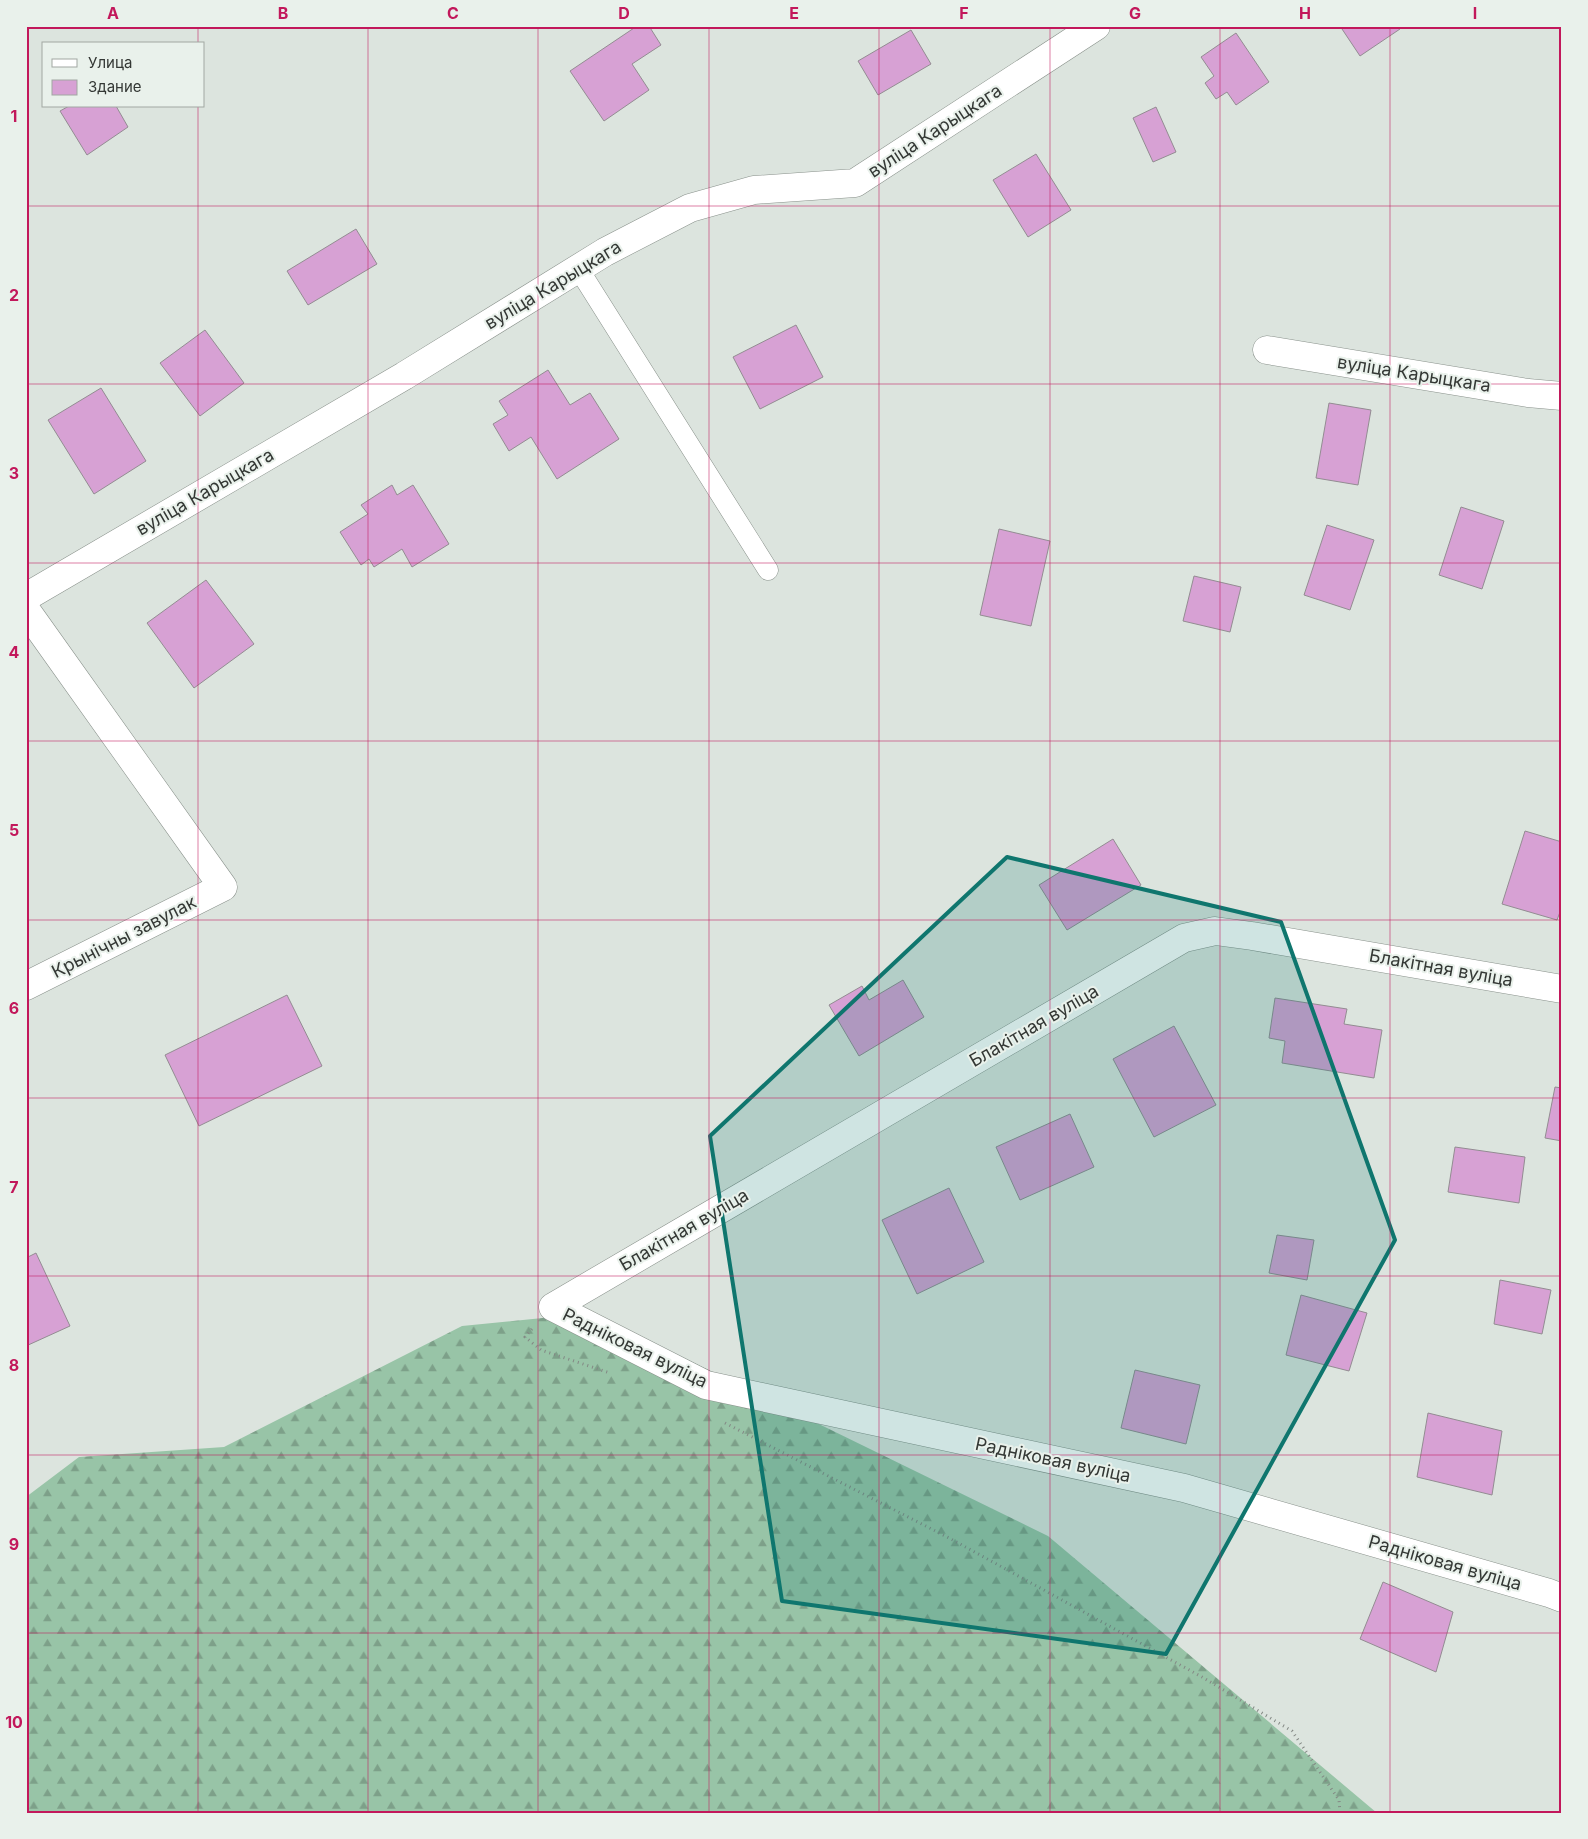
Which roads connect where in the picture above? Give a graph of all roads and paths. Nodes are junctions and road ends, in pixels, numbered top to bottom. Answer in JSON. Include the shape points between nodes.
{"nodes":[{"id":1,"x":1096,"y":26,"type":"edge"},
{"id":2,"x":578,"y":268,"type":"junction"},
{"id":3,"x":1267,"y":350,"type":"dead end"},
{"id":4,"x":1562,"y":396,"type":"edge"},
{"id":5,"x":768,"y":570,"type":"dead end"},
{"id":6,"x":26,"y":597,"type":"edge"},
{"id":7,"x":26,"y":610,"type":"edge"},
{"id":8,"x":26,"y":986,"type":"edge"},
{"id":9,"x":1562,"y":989,"type":"edge"},
{"id":10,"x":553,"y":1307,"type":"junction"},
{"id":11,"x":612,"y":1374,"type":"dead end"},
{"id":12,"x":718,"y":1419,"type":"dead end"},
{"id":13,"x":1562,"y":1598,"type":"edge"},
{"id":14,"x":1340,"y":1813,"type":"edge"}],
"edges":[{"from":1,"to":2,"type":"street","name":"вуліца Карыцкага","via":[[854,183],[754,190],[690,208]]},
{"from":2,"to":5,"type":"lane"},
{"from":2,"to":6,"type":"street","name":"вуліца Карыцкага","via":[[404,376]]},
{"from":3,"to":4,"type":"street","name":"вуліца Карыцкага"},
{"from":7,"to":8,"type":"street","name":"Крынічны завулак","via":[[223,887]]},
{"from":9,"to":10,"type":"street","name":"Блакітная вуліца","via":[[1252,936],[1215,932],[1184,938]]},
{"from":10,"to":11,"type":"path","via":[[525,1336],[541,1350]]},
{"from":10,"to":13,"type":"street","name":"Радніковая вуліца","via":[[706,1385],[1184,1488]]},
{"from":12,"to":14,"type":"path","via":[[951,1538],[1202,1677],[1292,1731],[1339,1800]]}]}
